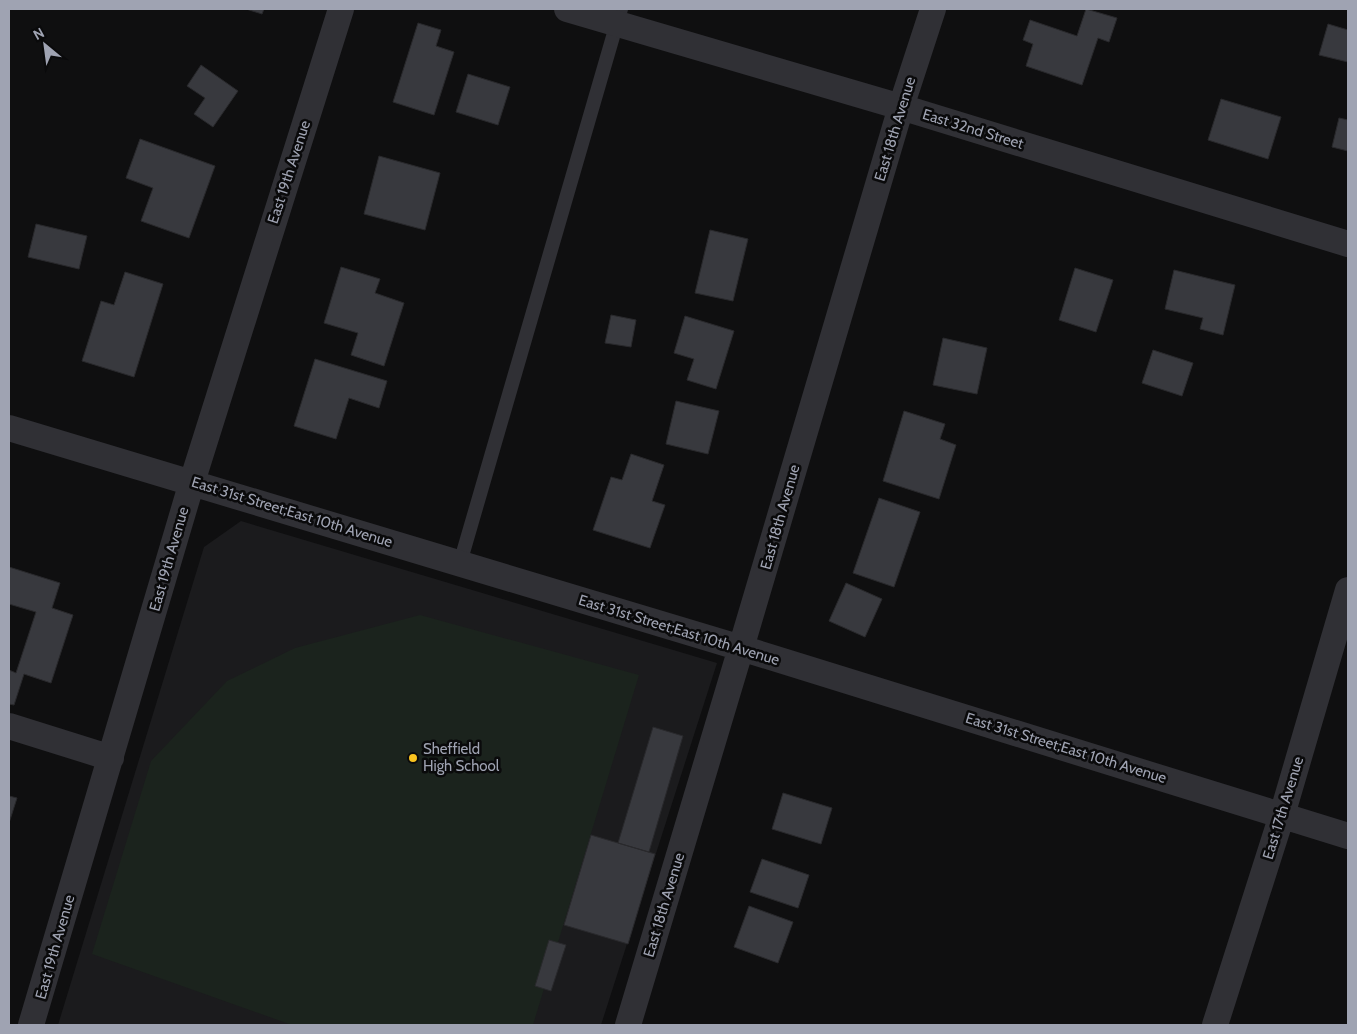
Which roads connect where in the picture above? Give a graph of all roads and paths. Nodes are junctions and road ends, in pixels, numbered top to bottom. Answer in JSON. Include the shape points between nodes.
{"nodes":[{"id":1,"x":341,"y":9,"type":"edge"},
{"id":2,"x":567,"y":9,"type":"edge"},
{"id":3,"x":933,"y":9,"type":"edge"},
{"id":4,"x":619,"y":16,"type":"edge"},
{"id":5,"x":901,"y":107,"type":"junction"},
{"id":6,"x":1348,"y":244,"type":"edge"},
{"id":7,"x":9,"y":428,"type":"edge"},
{"id":8,"x":192,"y":482,"type":"junction"},
{"id":9,"x":460,"y":563,"type":"junction"},
{"id":10,"x":1348,"y":590,"type":"edge"},
{"id":11,"x":741,"y":648,"type":"junction"},
{"id":12,"x":9,"y":726,"type":"edge"},
{"id":13,"x":110,"y":758,"type":"junction"},
{"id":14,"x":1282,"y":815,"type":"junction"},
{"id":15,"x":1348,"y":836,"type":"edge"},
{"id":16,"x":9,"y":1022,"type":"edge"},
{"id":17,"x":18,"y":1025,"type":"edge"},
{"id":18,"x":32,"y":1025,"type":"edge"},
{"id":19,"x":628,"y":1025,"type":"edge"},
{"id":20,"x":1215,"y":1025,"type":"edge"}],
"edges":[{"from":1,"to":8,"type":"street","name":"East 19th Avenue"},
{"from":2,"to":4,"type":"street","name":"East 32nd Street"},
{"from":3,"to":5,"type":"street","name":"East 18th Avenue"},
{"from":4,"to":5,"type":"street","name":"East 32nd Street"},
{"from":4,"to":9,"type":"lane"},
{"from":5,"to":6,"type":"street","name":"East 32nd Street"},
{"from":5,"to":11,"type":"street","name":"East 18th Avenue"},
{"from":7,"to":8,"type":"street","name":"East 31st Street;East 10th Avenue"},
{"from":8,"to":9,"type":"street","name":"East 31st Street;East 10th Avenue"},
{"from":8,"to":13,"type":"street","name":"East 19th Avenue"},
{"from":9,"to":11,"type":"street","name":"East 31st Street;East 10th Avenue"},
{"from":10,"to":14,"type":"street","name":"East 17th Avenue"},
{"from":11,"to":14,"type":"street","name":"East 31st Street;East 10th Avenue"},
{"from":11,"to":19,"type":"street","name":"East 18th Avenue"},
{"from":12,"to":13,"type":"street"},
{"from":13,"to":18,"type":"street","name":"East 19th Avenue"},
{"from":14,"to":15,"type":"street","name":"East 31st Street;East 10th Avenue"},
{"from":14,"to":20,"type":"street","name":"East 17th Avenue"},
{"from":16,"to":17,"type":"street"}]}
